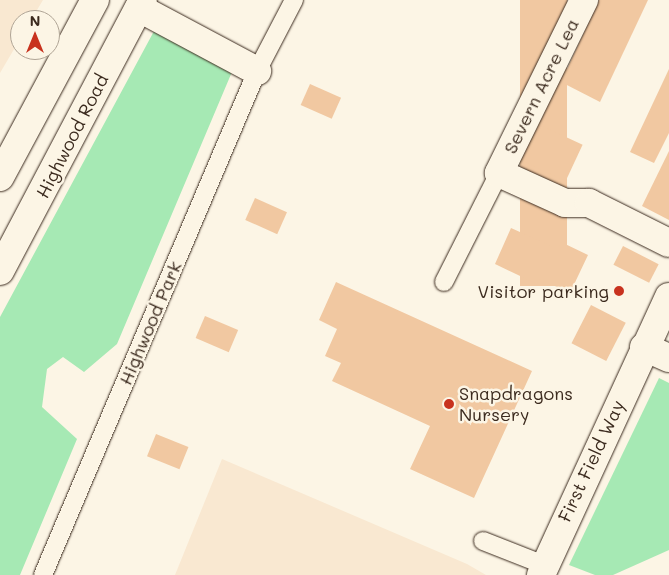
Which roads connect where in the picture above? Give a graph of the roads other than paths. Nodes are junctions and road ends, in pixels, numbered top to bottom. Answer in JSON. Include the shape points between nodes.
{"nodes":[{"id":1,"x":95,"y":0,"type":"edge"},
{"id":2,"x":294,"y":0,"type":"edge"},
{"id":3,"x":584,"y":0,"type":"edge"},
{"id":4,"x":141,"y":4,"type":"edge"},
{"id":5,"x":257,"y":70,"type":"junction"},
{"id":6,"x":499,"y":173,"type":"junction"},
{"id":7,"x":0,"y":177,"type":"edge"},
{"id":8,"x":669,"y":243,"type":"edge"},
{"id":9,"x":0,"y":271,"type":"edge"},
{"id":10,"x":444,"y":282,"type":"dead end"},
{"id":11,"x":669,"y":297,"type":"edge"},
{"id":12,"x":644,"y":347,"type":"junction"},
{"id":13,"x":669,"y":358,"type":"edge"},
{"id":14,"x":483,"y":541,"type":"dead end"},
{"id":15,"x":542,"y":570,"type":"edge"},
{"id":16,"x":43,"y":575,"type":"edge"}],
"edges":[{"from":1,"to":7,"type":"street"},
{"from":2,"to":5,"type":"lane","name":"Highwood Park"},
{"from":3,"to":6,"type":"street","name":"Severn Acre Lea"},
{"from":4,"to":5,"type":"street"},
{"from":4,"to":9,"type":"street","name":"Highwood Road"},
{"from":5,"to":16,"type":"lane","name":"Highwood Park"},
{"from":6,"to":8,"type":"street","name":"Severn Acre Lea","via":[[565,203],[590,203]]},
{"from":6,"to":10,"type":"lane","name":"Severn Acre Lea"},
{"from":11,"to":12,"type":"street","name":"First Field Way"},
{"from":12,"to":13,"type":"street"},
{"from":12,"to":15,"type":"street","name":"First Field Way"},
{"from":14,"to":15,"type":"lane"}]}
